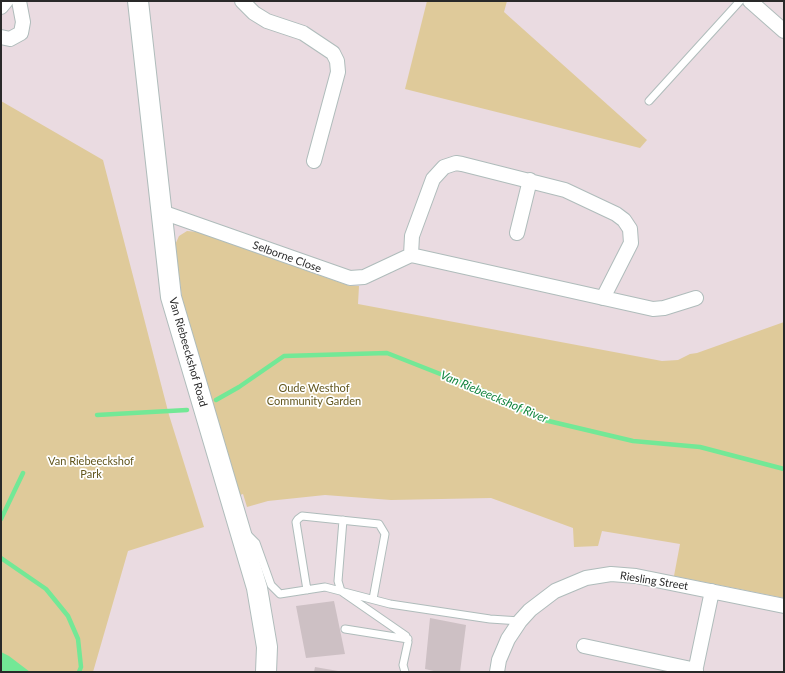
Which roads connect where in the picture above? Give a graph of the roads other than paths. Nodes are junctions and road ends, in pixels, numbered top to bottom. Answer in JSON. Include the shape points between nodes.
{"nodes":[{"id":1,"x":6,"y":1,"type":"edge"},
{"id":2,"x":19,"y":1,"type":"edge"},
{"id":3,"x":138,"y":1,"type":"edge"},
{"id":4,"x":242,"y":1,"type":"edge"},
{"id":5,"x":740,"y":1,"type":"edge"},
{"id":6,"x":750,"y":1,"type":"edge"},
{"id":7,"x":1,"y":7,"type":"edge"},
{"id":8,"x":784,"y":31,"type":"edge"},
{"id":9,"x":1,"y":38,"type":"edge"},
{"id":10,"x":649,"y":101,"type":"dead end"},
{"id":11,"x":314,"y":161,"type":"dead end"},
{"id":12,"x":530,"y":180,"type":"junction"},
{"id":13,"x":162,"y":212,"type":"junction"},
{"id":14,"x":517,"y":233,"type":"dead end"},
{"id":15,"x":411,"y":255,"type":"junction"},
{"id":16,"x":603,"y":298,"type":"junction"},
{"id":17,"x":696,"y":298,"type":"dead end"},
{"id":18,"x":343,"y":520,"type":"junction"},
{"id":19,"x":239,"y":529,"type":"junction"},
{"id":20,"x":307,"y":590,"type":"junction"},
{"id":21,"x":342,"y":591,"type":"junction"},
{"id":22,"x":712,"y":591,"type":"junction"},
{"id":23,"x":373,"y":599,"type":"junction"},
{"id":24,"x":784,"y":606,"type":"edge"},
{"id":25,"x":520,"y":621,"type":"junction"},
{"id":26,"x":346,"y":629,"type":"dead end"},
{"id":27,"x":408,"y":639,"type":"junction"},
{"id":28,"x":584,"y":646,"type":"dead end"},
{"id":29,"x":695,"y":671,"type":"edge"},
{"id":30,"x":266,"y":672,"type":"edge"},
{"id":31,"x":405,"y":672,"type":"edge"},
{"id":32,"x":497,"y":672,"type":"edge"}],
"edges":[{"from":1,"to":7,"type":"street"},
{"from":2,"to":9,"type":"street","via":[[23,22],[21,33],[10,39]]},
{"from":3,"to":13,"type":"street","name":"Van Riebeeckshof Road"},
{"from":4,"to":11,"type":"street","via":[[266,21],[303,32],[332,53],[337,61],[338,72]]},
{"from":5,"to":10,"type":"lane"},
{"from":6,"to":8,"type":"street"},
{"from":12,"to":14,"type":"street"},
{"from":12,"to":15,"type":"street","via":[[462,164],[444,167],[433,179],[412,236]]},
{"from":12,"to":16,"type":"street","via":[[565,190],[616,214],[628,224],[631,236],[629,249]]},
{"from":13,"to":15,"type":"street","name":"Selborne Close","via":[[350,278],[364,278]]},
{"from":13,"to":19,"type":"street","name":"Van Riebeeckshof Road","via":[[171,297]]},
{"from":15,"to":16,"type":"street"},
{"from":16,"to":17,"type":"street","via":[[659,309]]},
{"from":18,"to":20,"type":"lane","via":[[302,516],[296,522]]},
{"from":18,"to":21,"type":"lane","via":[[338,581]]},
{"from":18,"to":23,"type":"lane","via":[[379,524],[385,534]]},
{"from":19,"to":20,"type":"lane","via":[[256,542],[273,589],[280,594]]},
{"from":19,"to":30,"type":"street","name":"Van Riebeeckshof Road","via":[[257,588],[267,647]]},
{"from":20,"to":21,"type":"lane","via":[[325,587]]},
{"from":21,"to":23,"type":"lane"},
{"from":21,"to":27,"type":"lane"},
{"from":22,"to":24,"type":"street","name":"Riesling Street"},
{"from":22,"to":25,"type":"street","name":"Riesling Street","via":[[636,576],[598,576],[555,591]]},
{"from":22,"to":29,"type":"street"},
{"from":23,"to":25,"type":"lane","via":[[390,604],[490,619]]},
{"from":25,"to":32,"type":"street","name":"Riesling Street","via":[[504,648]]},
{"from":26,"to":27,"type":"lane"},
{"from":27,"to":31,"type":"lane","via":[[402,665]]},
{"from":28,"to":29,"type":"street"}]}
